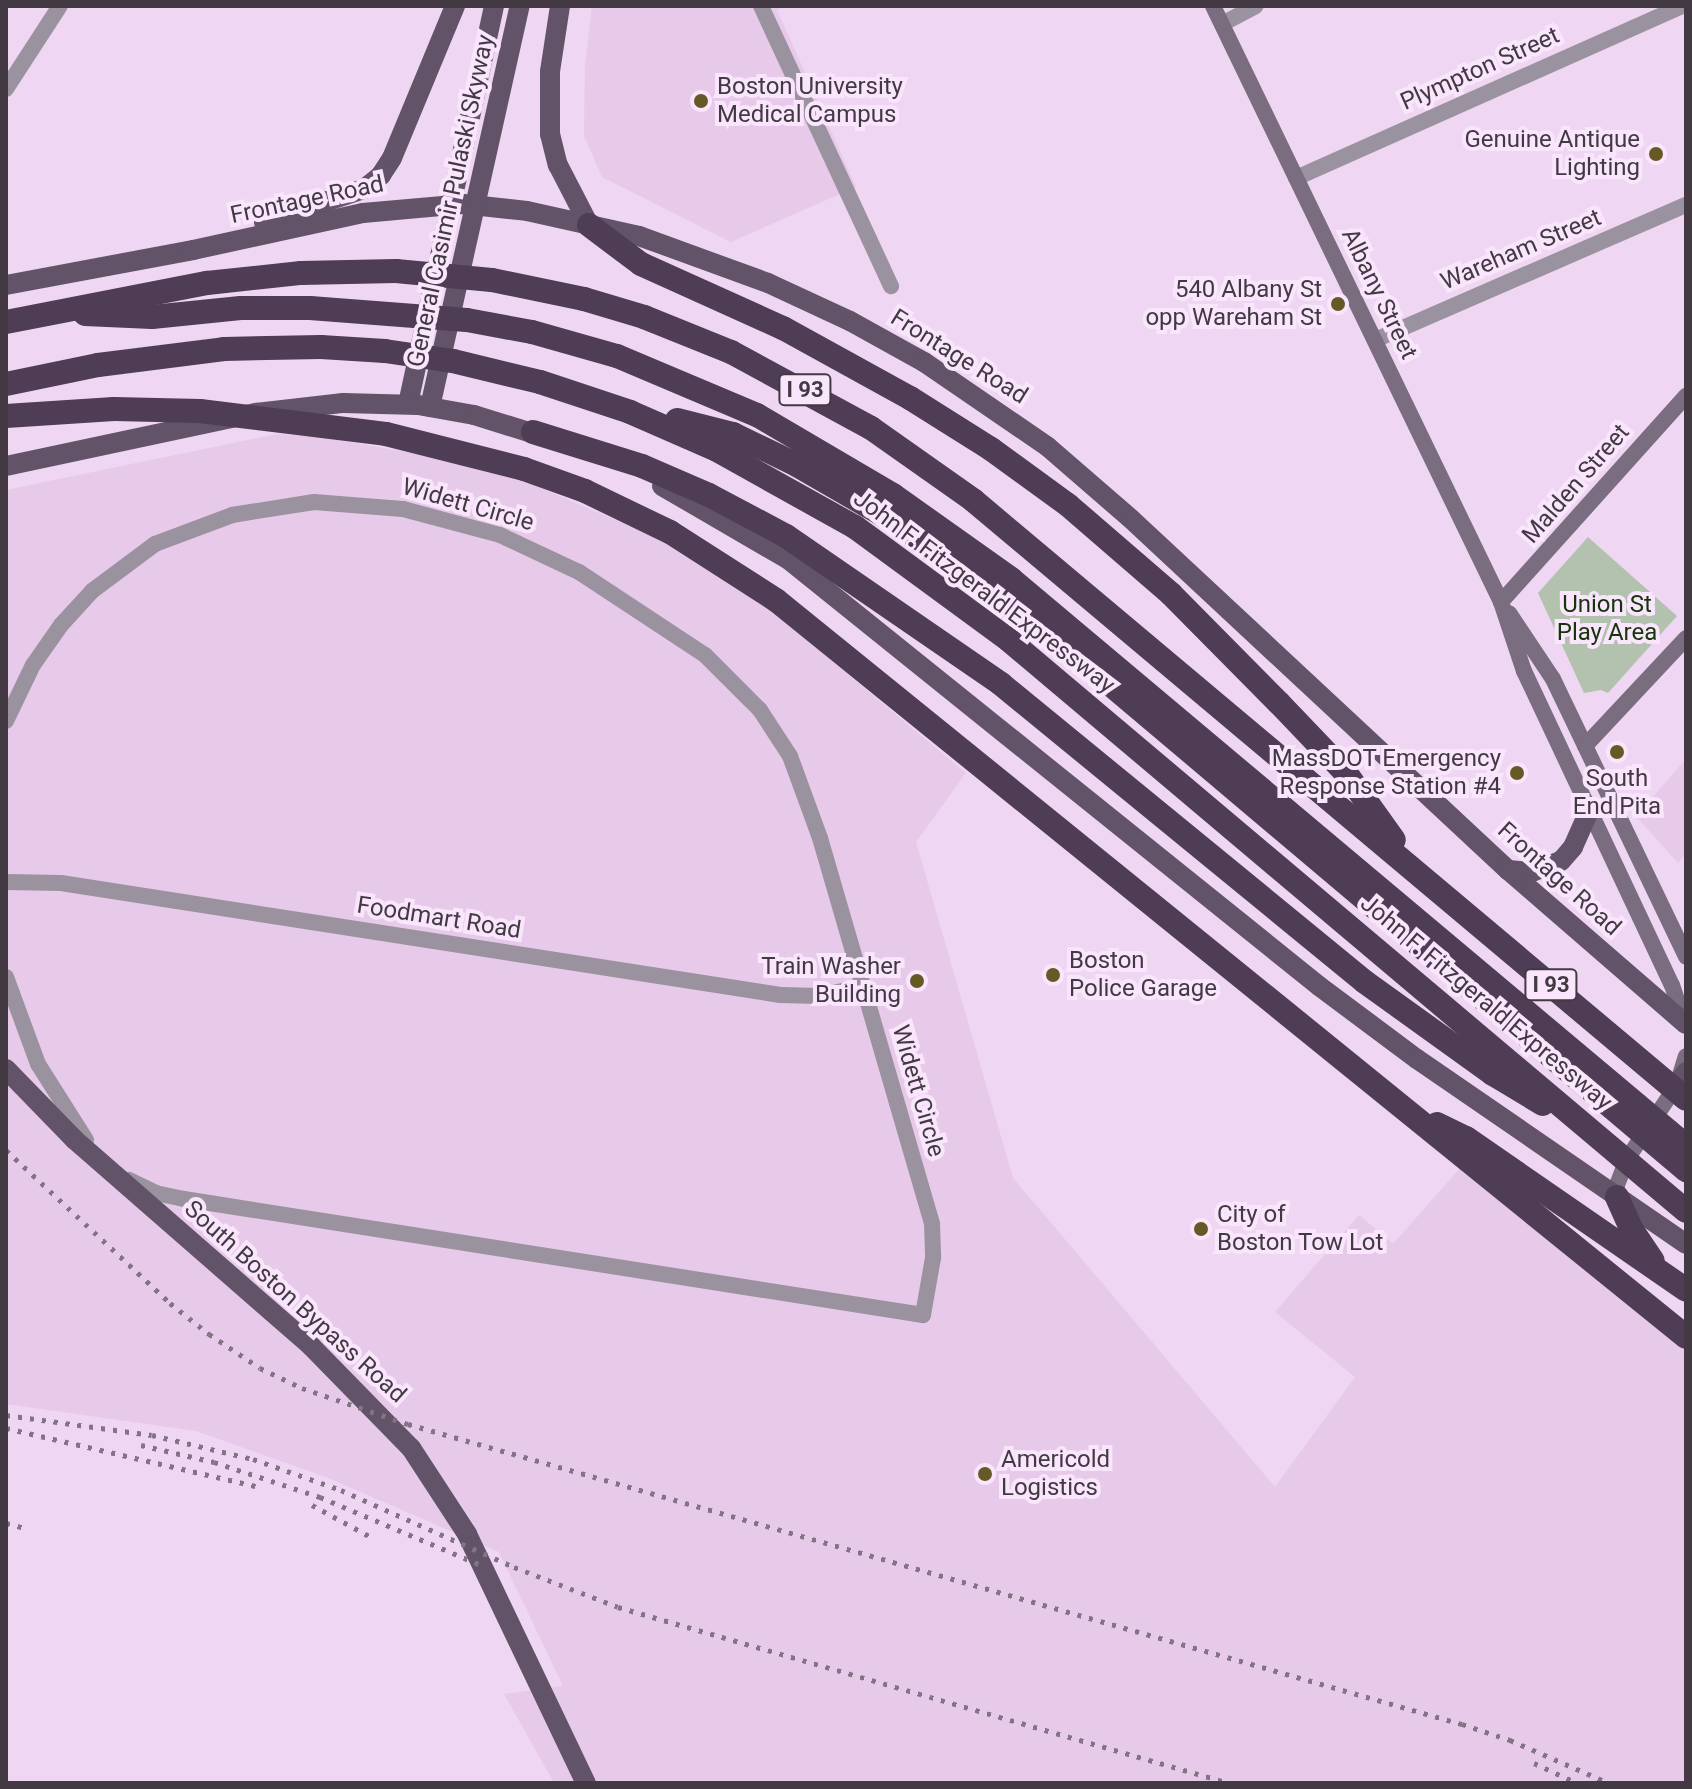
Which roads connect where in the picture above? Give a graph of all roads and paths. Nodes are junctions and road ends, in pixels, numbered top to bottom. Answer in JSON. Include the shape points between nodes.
{"nodes":[{"id":1,"x":60,"y":6,"type":"edge"},
{"id":2,"x":455,"y":6,"type":"edge"},
{"id":3,"x":494,"y":6,"type":"edge"},
{"id":4,"x":520,"y":6,"type":"edge"},
{"id":5,"x":560,"y":6,"type":"edge"},
{"id":6,"x":761,"y":6,"type":"edge"},
{"id":7,"x":1213,"y":6,"type":"edge"},
{"id":8,"x":1256,"y":6,"type":"edge"},
{"id":9,"x":1683,"y":6,"type":"edge"},
{"id":10,"x":1222,"y":24,"type":"junction"},
{"id":11,"x":6,"y":89,"type":"edge"},
{"id":12,"x":1296,"y":178,"type":"junction"},
{"id":13,"x":1686,"y":205,"type":"edge"},
{"id":14,"x":589,"y":225,"type":"junction"},
{"id":15,"x":193,"y":250,"type":"junction"},
{"id":16,"x":6,"y":285,"type":"edge"},
{"id":17,"x":891,"y":286,"type":"dead end"},
{"id":18,"x":50,"y":312,"type":"junction"},
{"id":19,"x":6,"y":322,"type":"edge"},
{"id":20,"x":1375,"y":340,"type":"junction"},
{"id":21,"x":6,"y":384,"type":"edge"},
{"id":22,"x":1686,"y":396,"type":"edge"},
{"id":23,"x":402,"y":398,"type":"junction"},
{"id":24,"x":433,"y":399,"type":"junction"},
{"id":25,"x":601,"y":401,"type":"junction"},
{"id":26,"x":6,"y":416,"type":"edge"},
{"id":27,"x":533,"y":432,"type":"junction"},
{"id":28,"x":6,"y":466,"type":"edge"},
{"id":29,"x":1501,"y":602,"type":"junction"},
{"id":30,"x":1686,"y":638,"type":"edge"},
{"id":31,"x":6,"y":721,"type":"edge"},
{"id":32,"x":1585,"y":746,"type":"junction"},
{"id":33,"x":1588,"y":813,"type":"junction"},
{"id":34,"x":1508,"y":870,"type":"junction"},
{"id":35,"x":1417,"y":871,"type":"junction"},
{"id":36,"x":6,"y":882,"type":"edge"},
{"id":37,"x":1686,"y":957,"type":"edge"},
{"id":38,"x":6,"y":977,"type":"edge"},
{"id":39,"x":863,"y":986,"type":"junction"},
{"id":40,"x":1528,"y":1024,"type":"junction"},
{"id":41,"x":1685,"y":1027,"type":"edge"},
{"id":42,"x":1686,"y":1056,"type":"edge"},
{"id":43,"x":1497,"y":1064,"type":"junction"},
{"id":44,"x":6,"y":1069,"type":"edge"},
{"id":45,"x":1683,"y":1085,"type":"edge"},
{"id":46,"x":1399,"y":1105,"type":"junction"},
{"id":47,"x":1686,"y":1146,"type":"edge"},
{"id":48,"x":1686,"y":1170,"type":"edge"},
{"id":49,"x":1617,"y":1197,"type":"junction"},
{"id":50,"x":1686,"y":1211,"type":"edge"},
{"id":51,"x":1686,"y":1244,"type":"edge"},
{"id":52,"x":1686,"y":1290,"type":"edge"},
{"id":53,"x":1686,"y":1300,"type":"edge"},
{"id":54,"x":1686,"y":1337,"type":"edge"},
{"id":55,"x":586,"y":1783,"type":"edge"}],
"edges":[{"from":1,"to":11,"type":"street"},
{"from":2,"to":15,"type":"main road","via":[[392,158],[375,182]]},
{"from":3,"to":23,"type":"main road","name":"General Casimir Pulaski Skyway"},
{"from":4,"to":24,"type":"main road","name":"General Casimir Pulaski Skyway"},
{"from":5,"to":14,"type":"main road","via":[[550,82],[550,134],[558,165]]},
{"from":6,"to":17,"type":"street"},
{"from":7,"to":10,"type":"main road","name":"Albany Street"},
{"from":8,"to":10,"type":"street"},
{"from":9,"to":12,"type":"street","name":"Plympton Street"},
{"from":10,"to":12,"type":"main road","name":"Albany Street"},
{"from":12,"to":20,"type":"main road","name":"Albany Street"},
{"from":13,"to":20,"type":"street","name":"Wareham Street"},
{"from":14,"to":15,"type":"main road","name":"Frontage Road","via":[[498,206],[424,205],[341,217]]},
{"from":14,"to":34,"type":"main road","name":"Frontage Road","via":[[680,249],[805,300],[924,362],[1000,412],[1130,518]]},
{"from":14,"to":35,"type":"highway","via":[[641,264],[774,323],[910,398],[1068,505],[1171,594],[1346,773]]},
{"from":15,"to":16,"type":"main road","name":"Frontage Road"},
{"from":18,"to":19,"type":"highway","number":"I 93"},
{"from":18,"to":35,"type":"highway","number":"I 93","via":[[239,279],[396,271],[554,291],[702,339],[844,412],[973,500]]},
{"from":18,"to":40,"type":"highway","via":[[152,317],[310,308],[467,320],[605,352],[722,398],[861,474],[1000,571]]},
{"from":20,"to":29,"type":"main road","name":"Albany Street"},
{"from":21,"to":25,"type":"highway","name":"John F. Fitzgerald Expressway","via":[[162,355],[321,347],[453,361]]},
{"from":22,"to":29,"type":"main road","name":"Malden Street"},
{"from":23,"to":24,"type":"main road"},
{"from":23,"to":28,"type":"main road","via":[[288,408]]},
{"from":24,"to":27,"type":"main road"},
{"from":25,"to":40,"type":"highway","via":[[733,434],[847,493],[941,552],[1065,646]]},
{"from":25,"to":43,"type":"highway","name":"John F. Fitzgerald Expressway","via":[[773,479],[908,564],[1078,695]]},
{"from":26,"to":46,"type":"highway","via":[[114,409],[200,411],[386,434],[509,464],[614,503],[697,547],[776,600]]},
{"from":27,"to":43,"type":"highway","via":[[642,466],[709,495],[810,552],[1001,684],[1365,982]]},
{"from":27,"to":49,"type":"main road","via":[[676,493],[789,560],[1319,986]]},
{"from":29,"to":32,"type":"main road","name":"Albany Street","via":[[1553,679]]},
{"from":29,"to":33,"type":"main road","name":"Albany Street","via":[[1521,664]]},
{"from":30,"to":32,"type":"main road"},
{"from":31,"to":39,"type":"street","name":"Widett Circle","via":[[33,665],[76,607],[138,554],[190,528],[253,509],[335,502],[403,509],[476,528],[561,562],[675,632],[760,710],[802,783]]},
{"from":32,"to":37,"type":"main road","name":"Albany Street"},
{"from":33,"to":34,"type":"main road","via":[[1561,861],[1532,872]]},
{"from":33,"to":41,"type":"main road","name":"Albany Street","via":[[1672,985]]},
{"from":34,"to":41,"type":"main road","name":"Frontage Road"},
{"from":35,"to":45,"type":"highway","number":"I 93"},
{"from":36,"to":39,"type":"street","name":"Foodmart Road","via":[[61,883],[780,995],[821,996]]},
{"from":38,"to":39,"type":"street","name":"Widett Circle","via":[[31,1047],[57,1098],[96,1152],[143,1188],[184,1199],[923,1315],[934,1234]]},
{"from":40,"to":47,"type":"highway"},
{"from":40,"to":48,"type":"highway"},
{"from":42,"to":45,"type":"main road"},
{"from":43,"to":50,"type":"highway","name":"John F. Fitzgerald Expressway","via":[[1600,1137]]},
{"from":44,"to":55,"type":"main road","name":"South Boston Bypass Road","via":[[75,1140],[311,1346],[411,1448],[467,1534]]},
{"from":45,"to":49,"type":"main road","via":[[1627,1159]]},
{"from":46,"to":52,"type":"highway","via":[[1466,1138]]},
{"from":46,"to":54,"type":"highway"},
{"from":49,"to":51,"type":"main road"},
{"from":49,"to":53,"type":"highway","via":[[1650,1258]]}]}
